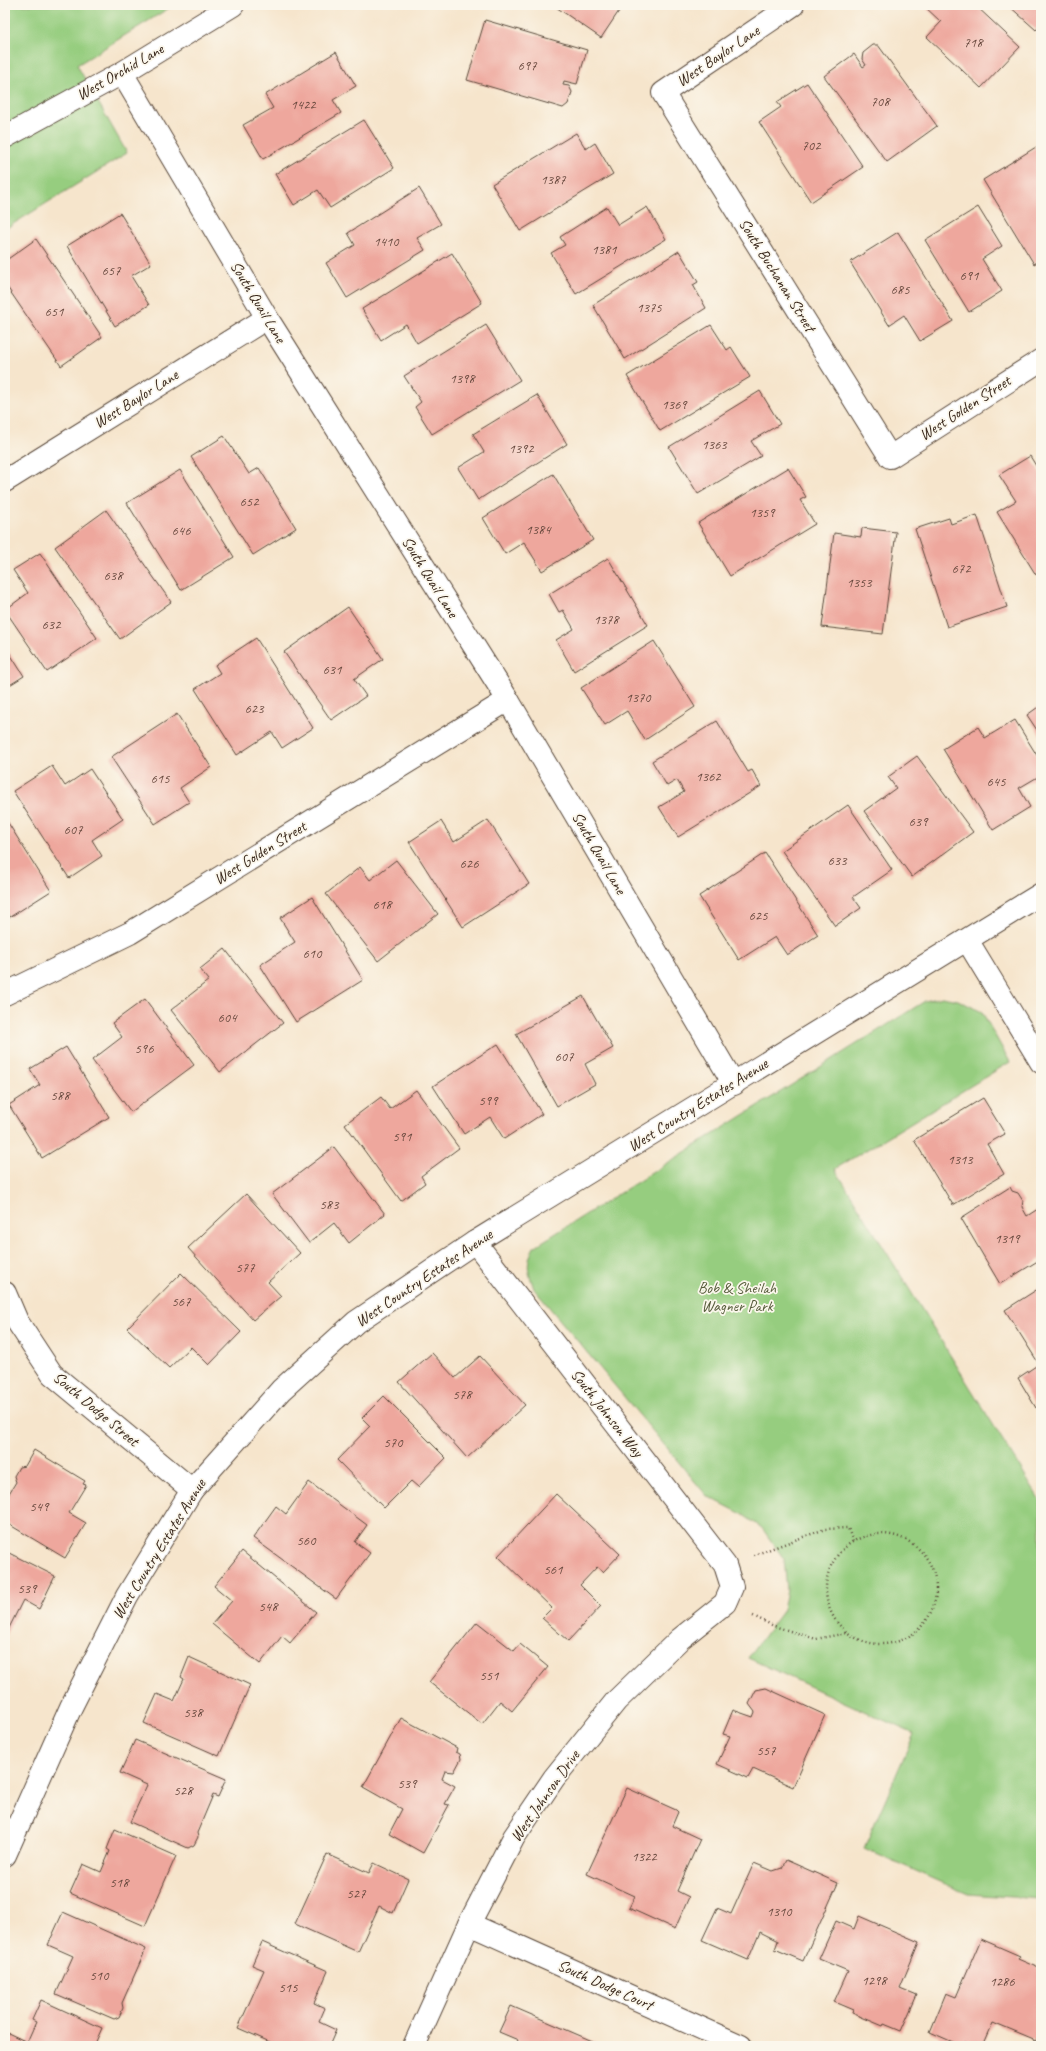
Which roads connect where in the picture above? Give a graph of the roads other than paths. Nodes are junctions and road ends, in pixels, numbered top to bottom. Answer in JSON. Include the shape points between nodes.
{"nodes":[{"id":1,"x":233,"y":5,"type":"edge"},
{"id":2,"x":793,"y":5,"type":"edge"},
{"id":3,"x":122,"y":73,"type":"junction"},
{"id":4,"x":664,"y":93,"type":"joint"},
{"id":5,"x":5,"y":137,"type":"edge"},
{"id":6,"x":267,"y":318,"type":"junction"},
{"id":7,"x":1041,"y":360,"type":"edge"},
{"id":8,"x":890,"y":457,"type":"joint"},
{"id":9,"x":5,"y":481,"type":"edge"},
{"id":10,"x":508,"y":700,"type":"junction"},
{"id":11,"x":1041,"y":894,"type":"edge"},
{"id":12,"x":967,"y":940,"type":"junction"},
{"id":13,"x":5,"y":994,"type":"edge"},
{"id":14,"x":1041,"y":1062,"type":"edge"},
{"id":15,"x":734,"y":1084,"type":"junction"},
{"id":16,"x":475,"y":1242,"type":"junction"},
{"id":17,"x":5,"y":1292,"type":"edge"},
{"id":18,"x":192,"y":1490,"type":"junction"},
{"id":19,"x":728,"y":1595,"type":"joint"},
{"id":20,"x":5,"y":1854,"type":"edge"},
{"id":21,"x":469,"y":1924,"type":"junction"},
{"id":22,"x":414,"y":2046,"type":"edge"},
{"id":23,"x":741,"y":2046,"type":"edge"}],
"edges":[{"from":1,"to":3,"type":"street","name":"West Orchid Lane"},
{"from":2,"to":4,"type":"street","name":"West Baylor Lane"},
{"from":3,"to":5,"type":"street","name":"West Orchid Lane"},
{"from":3,"to":6,"type":"street","name":"South Quail Lane"},
{"from":4,"to":8,"type":"street","name":"South Buchanan Street"},
{"from":6,"to":9,"type":"street","name":"West Baylor Lane"},
{"from":6,"to":10,"type":"street","name":"South Quail Lane"},
{"from":7,"to":8,"type":"street","name":"West Golden Street"},
{"from":10,"to":13,"type":"street","name":"West Golden Street","via":[[130,933]]},
{"from":10,"to":15,"type":"street","name":"South Quail Lane"},
{"from":11,"to":12,"type":"street","name":"West Country Estates Avenue"},
{"from":12,"to":14,"type":"street"},
{"from":12,"to":15,"type":"street","name":"West Country Estates Avenue"},
{"from":15,"to":16,"type":"street","name":"West Country Estates Avenue"},
{"from":16,"to":18,"type":"street","name":"West Country Estates Avenue","via":[[356,1322],[281,1390]]},
{"from":16,"to":19,"type":"street","name":"South Johnson Way","via":[[725,1565]]},
{"from":17,"to":18,"type":"street","name":"South Dodge Street","via":[[17,1321],[52,1374]]},
{"from":18,"to":20,"type":"street","name":"West Country Estates Avenue","via":[[127,1596],[71,1707]]},
{"from":19,"to":21,"type":"street","name":"West Johnson Drive","via":[[616,1701],[554,1778],[514,1837]]},
{"from":21,"to":22,"type":"street","name":"West Johnson Drive"},
{"from":21,"to":23,"type":"street","name":"South Dodge Court"}]}
